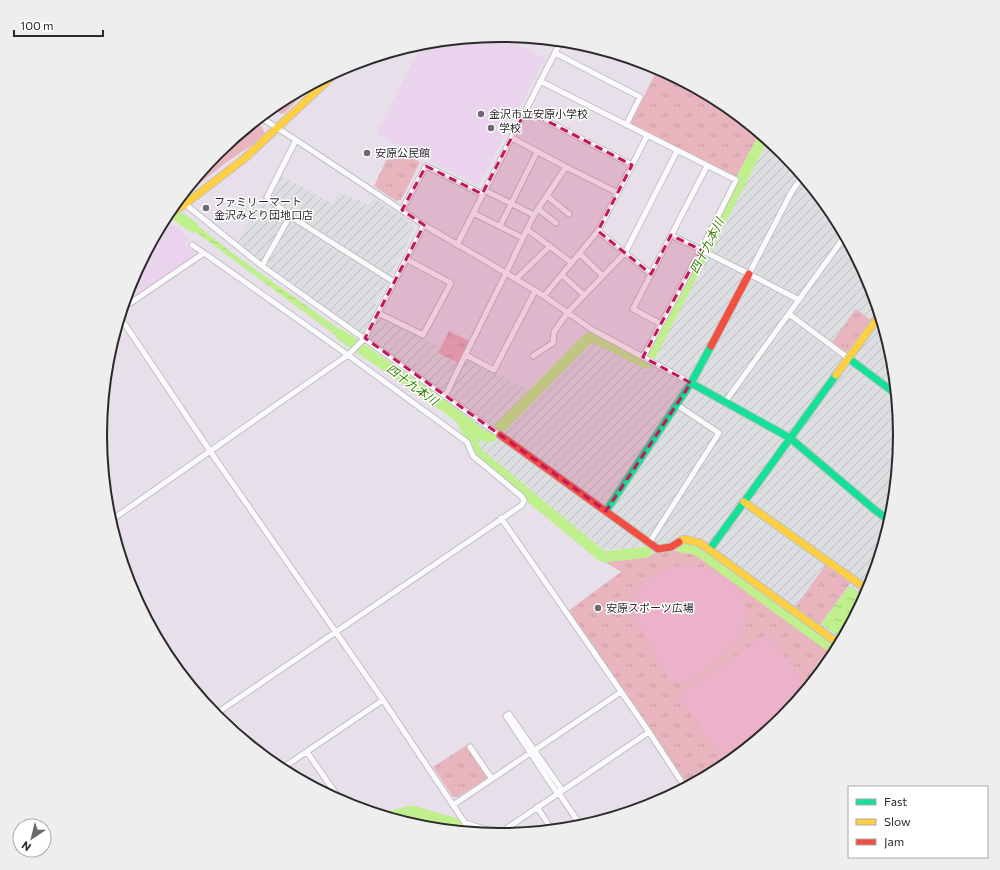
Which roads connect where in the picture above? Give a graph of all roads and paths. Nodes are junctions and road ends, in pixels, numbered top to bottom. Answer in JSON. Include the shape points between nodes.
{"nodes":[{"id":1,"x":558,"y":46,"type":"edge"},
{"id":2,"x":555,"y":53,"type":"junction"},
{"id":3,"x":540,"y":81,"type":"junction"},
{"id":4,"x":326,"y":83,"type":"edge"},
{"id":5,"x":526,"y":110,"type":"junction"},
{"id":6,"x":265,"y":120,"type":"edge"},
{"id":7,"x":626,"y":125,"type":"junction"},
{"id":8,"x":278,"y":128,"type":"junction"},
{"id":9,"x":647,"y":136,"type":"junction"},
{"id":10,"x":512,"y":138,"type":"junction"},
{"id":11,"x":296,"y":140,"type":"junction"},
{"id":12,"x":677,"y":151,"type":"junction"},
{"id":13,"x":537,"y":152,"type":"junction"},
{"id":14,"x":632,"y":165,"type":"junction"},
{"id":15,"x":707,"y":166,"type":"junction"},
{"id":16,"x":566,"y":167,"type":"junction"},
{"id":17,"x":799,"y":181,"type":"edge"},
{"id":18,"x":483,"y":192,"type":"junction"},
{"id":19,"x":618,"y":193,"type":"junction"},
{"id":20,"x":547,"y":196,"type":"junction"},
{"id":21,"x":512,"y":203,"type":"junction"},
{"id":22,"x":185,"y":204,"type":"junction"},
{"id":23,"x":179,"y":208,"type":"edge"},
{"id":24,"x":538,"y":209,"type":"junction"},
{"id":25,"x":402,"y":210,"type":"junction"},
{"id":26,"x":474,"y":213,"type":"junction"},
{"id":27,"x":569,"y":214,"type":"dead end"},
{"id":28,"x":534,"y":215,"type":"junction"},
{"id":29,"x":290,"y":216,"type":"junction"},
{"id":30,"x":556,"y":223,"type":"dead end"},
{"id":31,"x":424,"y":225,"type":"junction"},
{"id":32,"x":500,"y":226,"type":"junction"},
{"id":33,"x":528,"y":230,"type":"junction"},
{"id":34,"x":598,"y":231,"type":"junction"},
{"id":35,"x":671,"y":236,"type":"junction"},
{"id":36,"x":523,"y":238,"type":"junction"},
{"id":37,"x":841,"y":241,"type":"edge"},
{"id":38,"x":192,"y":245,"type":"dead end"},
{"id":39,"x":457,"y":245,"type":"junction"},
{"id":40,"x":550,"y":246,"type":"junction"},
{"id":41,"x":701,"y":250,"type":"junction"},
{"id":42,"x":625,"y":252,"type":"junction"},
{"id":43,"x":204,"y":253,"type":"junction"},
{"id":44,"x":580,"y":254,"type":"junction"},
{"id":45,"x":406,"y":259,"type":"junction"},
{"id":46,"x":572,"y":264,"type":"junction"},
{"id":47,"x":262,"y":266,"type":"junction"},
{"id":48,"x":506,"y":273,"type":"junction"},
{"id":49,"x":651,"y":274,"type":"junction"},
{"id":50,"x":749,"y":274,"type":"junction"},
{"id":51,"x":562,"y":275,"type":"junction"},
{"id":52,"x":603,"y":276,"type":"junction"},
{"id":53,"x":516,"y":280,"type":"junction"},
{"id":54,"x":394,"y":282,"type":"junction"},
{"id":55,"x":535,"y":291,"type":"junction"},
{"id":56,"x":584,"y":295,"type":"junction"},
{"id":57,"x":544,"y":296,"type":"junction"},
{"id":58,"x":799,"y":300,"type":"junction"},
{"id":59,"x":131,"y":302,"type":"edge"},
{"id":60,"x":568,"y":312,"type":"junction"},
{"id":61,"x":378,"y":313,"type":"junction"},
{"id":62,"x":789,"y":314,"type":"junction"},
{"id":63,"x":876,"y":321,"type":"edge"},
{"id":64,"x":124,"y":322,"type":"edge"},
{"id":65,"x":661,"y":324,"type":"junction"},
{"id":66,"x":365,"y":338,"type":"junction"},
{"id":67,"x":349,"y":354,"type":"junction"},
{"id":68,"x":466,"y":355,"type":"junction"},
{"id":69,"x":533,"y":356,"type":"dead end"},
{"id":70,"x":643,"y":357,"type":"junction"},
{"id":71,"x":848,"y":358,"type":"junction"},
{"id":72,"x":691,"y":383,"type":"junction"},
{"id":73,"x":890,"y":390,"type":"edge"},
{"id":74,"x":445,"y":396,"type":"junction"},
{"id":75,"x":725,"y":402,"type":"junction"},
{"id":76,"x":677,"y":405,"type":"junction"},
{"id":77,"x":500,"y":435,"type":"joint"},
{"id":78,"x":790,"y":438,"type":"junction"},
{"id":79,"x":210,"y":451,"type":"junction"},
{"id":80,"x":744,"y":502,"type":"junction"},
{"id":81,"x":606,"y":511,"type":"junction"},
{"id":82,"x":116,"y":517,"type":"edge"},
{"id":83,"x":884,"y":517,"type":"edge"},
{"id":84,"x":501,"y":518,"type":"junction"},
{"id":85,"x":649,"y":543,"type":"junction"},
{"id":86,"x":710,"y":549,"type":"junction"},
{"id":87,"x":862,"y":586,"type":"edge"},
{"id":88,"x":336,"y":631,"type":"junction"},
{"id":89,"x":835,"y":641,"type":"edge"},
{"id":90,"x":621,"y":692,"type":"junction"},
{"id":91,"x":383,"y":700,"type":"junction"},
{"id":92,"x":220,"y":711,"type":"edge"},
{"id":93,"x":648,"y":732,"type":"junction"},
{"id":94,"x":470,"y":747,"type":"dead end"},
{"id":95,"x":533,"y":751,"type":"junction"},
{"id":96,"x":308,"y":752,"type":"junction"},
{"id":97,"x":287,"y":765,"type":"edge"},
{"id":98,"x":492,"y":779,"type":"junction"},
{"id":99,"x":682,"y":783,"type":"edge"},
{"id":100,"x":334,"y":791,"type":"edge"},
{"id":101,"x":559,"y":792,"type":"junction"},
{"id":102,"x":454,"y":805,"type":"junction"},
{"id":103,"x":537,"y":807,"type":"junction"},
{"id":104,"x":577,"y":820,"type":"edge"},
{"id":105,"x":465,"y":823,"type":"junction"},
{"id":106,"x":549,"y":825,"type":"edge"},
{"id":107,"x":467,"y":826,"type":"edge"},
{"id":108,"x":478,"y":827,"type":"edge"},
{"id":109,"x":509,"y":828,"type":"edge"}],
"edges":[{"from":1,"to":2,"type":"street"},
{"from":2,"to":3,"type":"street"},
{"from":2,"to":7,"type":"street","via":[[640,97]]},
{"from":3,"to":5,"type":"street"},
{"from":3,"to":7,"type":"street"},
{"from":4,"to":8,"type":"street"},
{"from":5,"to":10,"type":"street"},
{"from":5,"to":14,"type":"street"},
{"from":6,"to":8,"type":"street"},
{"from":7,"to":9,"type":"street"},
{"from":8,"to":11,"type":"street"},
{"from":8,"to":22,"type":"street","via":[[245,158]]},
{"from":9,"to":12,"type":"street"},
{"from":9,"to":14,"type":"street"},
{"from":10,"to":13,"type":"street"},
{"from":10,"to":18,"type":"street"},
{"from":11,"to":25,"type":"street"},
{"from":11,"to":29,"type":"street","via":[[267,197]]},
{"from":12,"to":15,"type":"street"},
{"from":12,"to":42,"type":"street"},
{"from":13,"to":16,"type":"street"},
{"from":13,"to":21,"type":"street"},
{"from":14,"to":19,"type":"street"},
{"from":15,"to":35,"type":"street"},
{"from":15,"to":41,"type":"street","via":[[736,180]]},
{"from":16,"to":19,"type":"street"},
{"from":16,"to":20,"type":"street"},
{"from":17,"to":50,"type":"street"},
{"from":18,"to":21,"type":"street"},
{"from":18,"to":25,"type":"street","via":[[426,166]]},
{"from":18,"to":26,"type":"street"},
{"from":19,"to":34,"type":"street"},
{"from":20,"to":24,"type":"street"},
{"from":20,"to":27,"type":"street"},
{"from":21,"to":28,"type":"street"},
{"from":21,"to":32,"type":"street"},
{"from":22,"to":23,"type":"street"},
{"from":22,"to":47,"type":"street"},
{"from":24,"to":28,"type":"street"},
{"from":24,"to":30,"type":"street"},
{"from":25,"to":31,"type":"street"},
{"from":26,"to":32,"type":"street"},
{"from":26,"to":39,"type":"street"},
{"from":28,"to":33,"type":"street"},
{"from":29,"to":47,"type":"street"},
{"from":29,"to":54,"type":"street"},
{"from":31,"to":39,"type":"street"},
{"from":31,"to":45,"type":"street"},
{"from":32,"to":36,"type":"street"},
{"from":33,"to":36,"type":"street"},
{"from":33,"to":40,"type":"street"},
{"from":34,"to":42,"type":"street"},
{"from":34,"to":44,"type":"street"},
{"from":35,"to":41,"type":"street"},
{"from":35,"to":49,"type":"street"},
{"from":36,"to":48,"type":"street"},
{"from":37,"to":58,"type":"street"},
{"from":38,"to":43,"type":"street"},
{"from":39,"to":48,"type":"street"},
{"from":40,"to":46,"type":"street"},
{"from":40,"to":53,"type":"street"},
{"from":41,"to":50,"type":"street"},
{"from":41,"to":65,"type":"street"},
{"from":42,"to":49,"type":"street"},
{"from":42,"to":52,"type":"street"},
{"from":43,"to":59,"type":"street"},
{"from":43,"to":67,"type":"street"},
{"from":44,"to":46,"type":"street"},
{"from":44,"to":52,"type":"street"},
{"from":45,"to":54,"type":"street"},
{"from":45,"to":61,"type":"street","via":[[451,283],[423,335]]},
{"from":46,"to":51,"type":"street"},
{"from":47,"to":66,"type":"street"},
{"from":48,"to":53,"type":"street"},
{"from":48,"to":68,"type":"street"},
{"from":49,"to":65,"type":"street","via":[[633,309]]},
{"from":50,"to":58,"type":"street"},
{"from":50,"to":72,"type":"street"},
{"from":51,"to":56,"type":"street"},
{"from":51,"to":57,"type":"street"},
{"from":52,"to":56,"type":"street"},
{"from":53,"to":55,"type":"street"},
{"from":54,"to":61,"type":"street"},
{"from":55,"to":57,"type":"street"},
{"from":55,"to":68,"type":"street","via":[[494,370]]},
{"from":56,"to":60,"type":"street"},
{"from":57,"to":60,"type":"street"},
{"from":58,"to":62,"type":"street"},
{"from":60,"to":69,"type":"street","via":[[554,332],[553,343]]},
{"from":60,"to":70,"type":"street","via":[[591,329]]},
{"from":61,"to":66,"type":"street"},
{"from":62,"to":71,"type":"street"},
{"from":62,"to":75,"type":"street"},
{"from":63,"to":71,"type":"street"},
{"from":64,"to":79,"type":"street"},
{"from":65,"to":70,"type":"street"},
{"from":66,"to":67,"type":"street"},
{"from":66,"to":74,"type":"street"},
{"from":67,"to":79,"type":"street"},
{"from":67,"to":84,"type":"street","via":[[467,442],[473,456],[521,496],[524,500],[522,505]]},
{"from":68,"to":74,"type":"street"},
{"from":70,"to":72,"type":"street"},
{"from":71,"to":73,"type":"street"},
{"from":71,"to":78,"type":"street"},
{"from":72,"to":75,"type":"street"},
{"from":72,"to":76,"type":"street"},
{"from":74,"to":77,"type":"street"},
{"from":75,"to":78,"type":"street"},
{"from":76,"to":81,"type":"street"},
{"from":76,"to":85,"type":"street","via":[[719,433]]},
{"from":77,"to":81,"type":"street"},
{"from":78,"to":80,"type":"street"},
{"from":78,"to":83,"type":"street"},
{"from":79,"to":82,"type":"street"},
{"from":79,"to":88,"type":"street"},
{"from":80,"to":86,"type":"street"},
{"from":80,"to":87,"type":"street"},
{"from":81,"to":85,"type":"street"},
{"from":84,"to":88,"type":"street"},
{"from":84,"to":90,"type":"street"},
{"from":85,"to":86,"type":"street","via":[[658,549],[671,547],[684,539],[700,543]]},
{"from":86,"to":89,"type":"street"},
{"from":88,"to":91,"type":"street"},
{"from":88,"to":92,"type":"street"},
{"from":90,"to":93,"type":"street"},
{"from":90,"to":95,"type":"street"},
{"from":91,"to":96,"type":"street"},
{"from":91,"to":102,"type":"street"},
{"from":93,"to":99,"type":"street"},
{"from":93,"to":101,"type":"street"},
{"from":94,"to":98,"type":"street"},
{"from":95,"to":95,"type":"street","via":[[506,716],[509,714]]},
{"from":95,"to":98,"type":"street"},
{"from":95,"to":101,"type":"street"},
{"from":96,"to":97,"type":"street"},
{"from":96,"to":100,"type":"street"},
{"from":98,"to":102,"type":"street"},
{"from":101,"to":103,"type":"street"},
{"from":101,"to":104,"type":"street"},
{"from":102,"to":105,"type":"street"},
{"from":103,"to":106,"type":"street"},
{"from":103,"to":109,"type":"street"},
{"from":105,"to":107,"type":"street"},
{"from":105,"to":108,"type":"street"}]}
